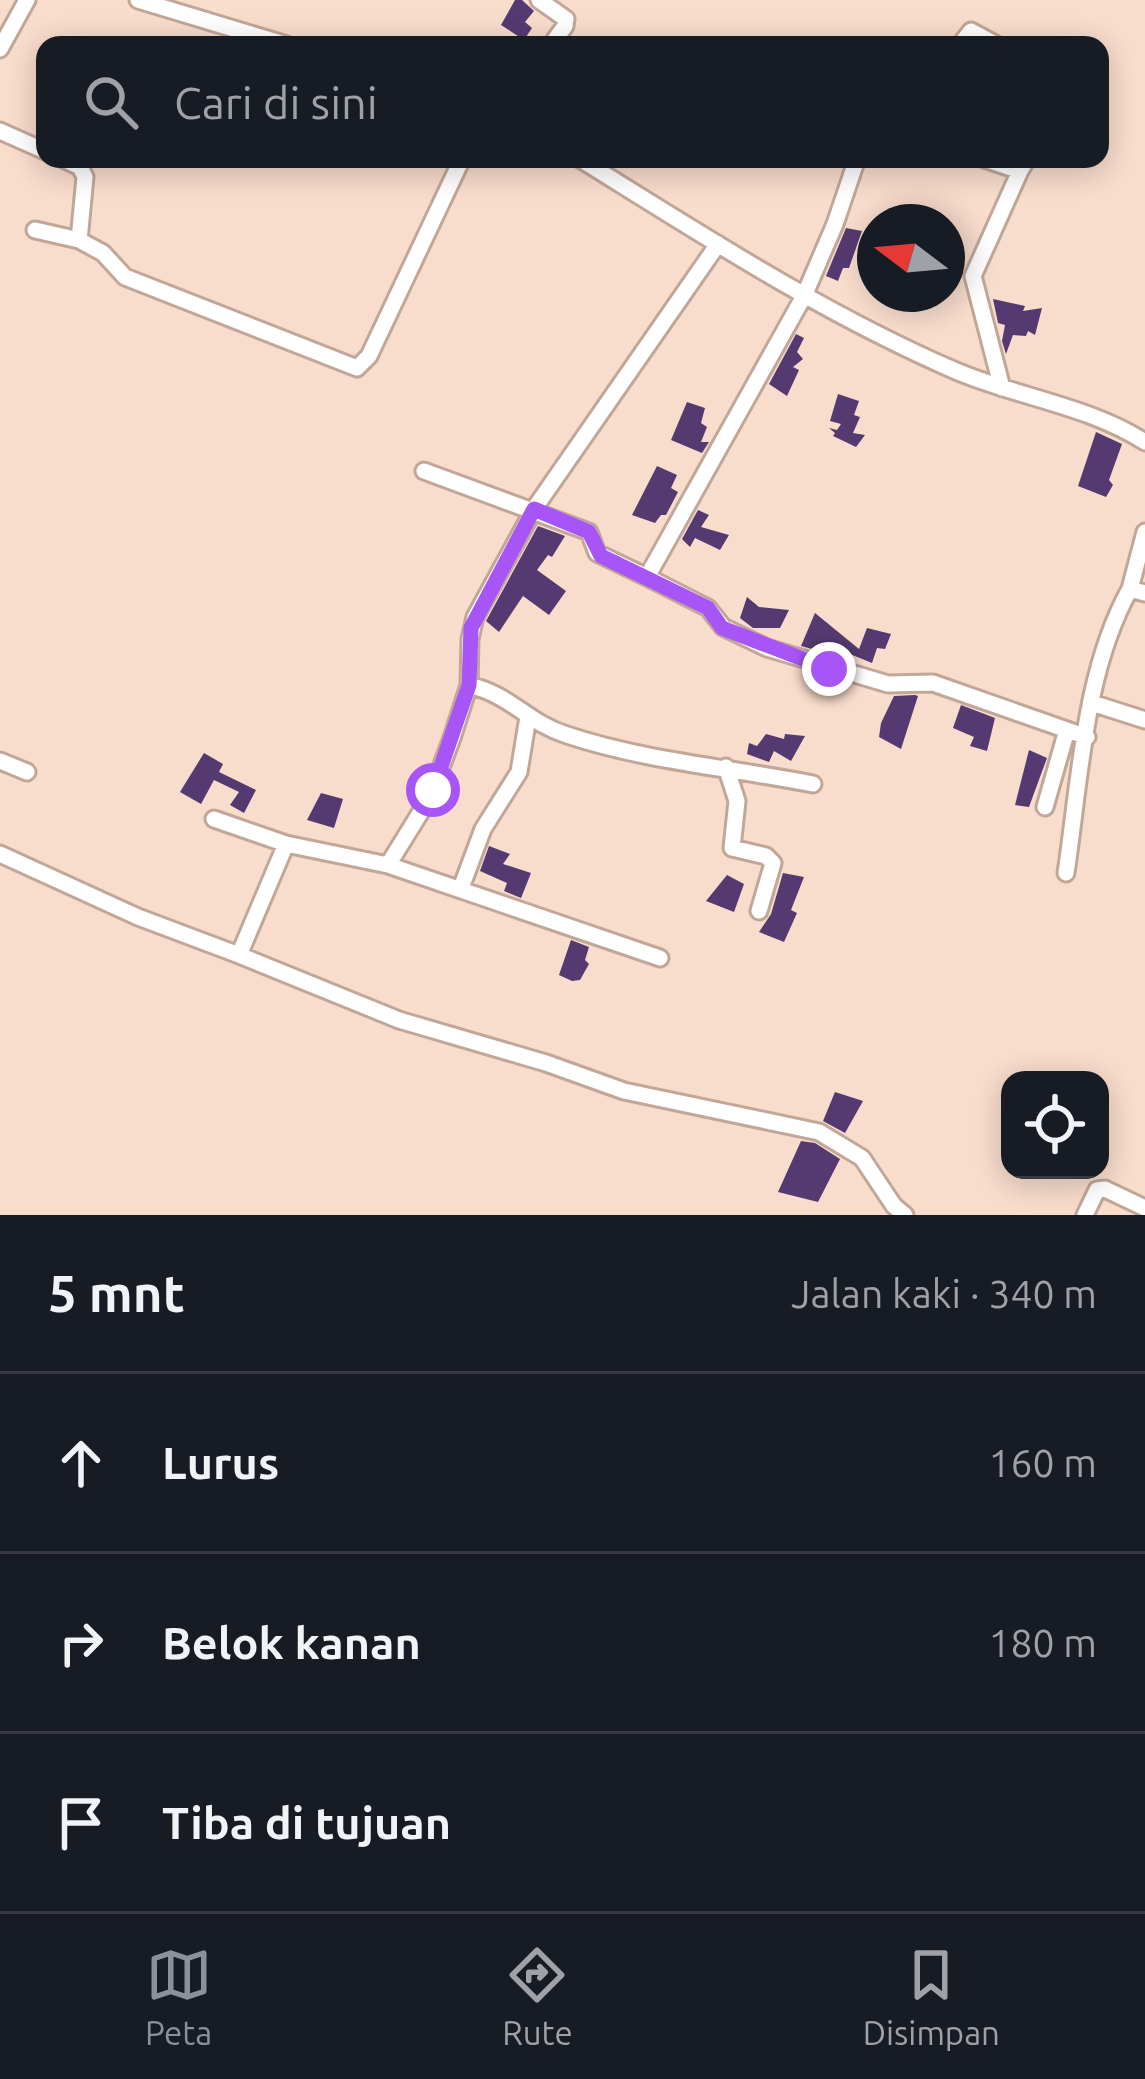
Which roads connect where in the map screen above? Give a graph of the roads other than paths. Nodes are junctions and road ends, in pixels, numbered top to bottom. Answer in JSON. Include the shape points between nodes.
{"nodes":[{"id":1,"x":27,"y":0,"type":"edge"},
{"id":2,"x":138,"y":0,"type":"edge"},
{"id":3,"x":539,"y":0,"type":"edge"},
{"id":4,"x":565,"y":6,"type":"edge"},
{"id":5,"x":257,"y":36,"type":"edge"},
{"id":6,"x":557,"y":36,"type":"edge"},
{"id":7,"x":0,"y":49,"type":"edge"},
{"id":8,"x":0,"y":130,"type":"edge"},
{"id":9,"x":36,"y":147,"type":"edge"},
{"id":10,"x":80,"y":168,"type":"edge"},
{"id":11,"x":458,"y":168,"type":"edge"},
{"id":12,"x":595,"y":168,"type":"edge"},
{"id":13,"x":854,"y":168,"type":"edge"},
{"id":14,"x":1022,"y":168,"type":"edge"},
{"id":15,"x":35,"y":230,"type":"dead end"},
{"id":16,"x":79,"y":239,"type":"junction"},
{"id":17,"x":718,"y":244,"type":"junction"},
{"id":18,"x":804,"y":296,"type":"junction"},
{"id":19,"x":1002,"y":388,"type":"junction"},
{"id":20,"x":1145,"y":442,"type":"edge"},
{"id":21,"x":424,"y":471,"type":"dead end"},
{"id":22,"x":534,"y":509,"type":"junction"},
{"id":23,"x":1145,"y":532,"type":"edge"},
{"id":24,"x":647,"y":577,"type":"junction"},
{"id":25,"x":1138,"y":591,"type":"edge"},
{"id":26,"x":469,"y":685,"type":"junction"},
{"id":27,"x":1092,"y":703,"type":"junction"},
{"id":28,"x":528,"y":717,"type":"junction"},
{"id":29,"x":1145,"y":720,"type":"edge"},
{"id":30,"x":1067,"y":730,"type":"junction"},
{"id":31,"x":1087,"y":737,"type":"junction"},
{"id":32,"x":0,"y":760,"type":"edge"},
{"id":33,"x":726,"y":767,"type":"junction"},
{"id":34,"x":27,"y":772,"type":"dead end"},
{"id":35,"x":813,"y":784,"type":"dead end"},
{"id":36,"x":1045,"y":807,"type":"dead end"},
{"id":37,"x":214,"y":819,"type":"dead end"},
{"id":38,"x":286,"y":844,"type":"junction"},
{"id":39,"x":0,"y":854,"type":"edge"},
{"id":40,"x":388,"y":866,"type":"junction"},
{"id":41,"x":1066,"y":873,"type":"dead end"},
{"id":42,"x":461,"y":888,"type":"junction"},
{"id":43,"x":759,"y":911,"type":"dead end"},
{"id":44,"x":239,"y":955,"type":"junction"},
{"id":45,"x":659,"y":958,"type":"dead end"},
{"id":46,"x":1145,"y":1208,"type":"edge"},
{"id":47,"x":905,"y":1215,"type":"edge"},
{"id":48,"x":1085,"y":1215,"type":"edge"}],
"edges":[{"from":1,"to":7,"type":"street"},
{"from":2,"to":5,"type":"street"},
{"from":3,"to":4,"type":"street"},
{"from":4,"to":6,"type":"street"},
{"from":8,"to":9,"type":"street"},
{"from":10,"to":16,"type":"street"},
{"from":11,"to":16,"type":"street","via":[[357,368],[134,284]]},
{"from":12,"to":17,"type":"street"},
{"from":13,"to":18,"type":"street"},
{"from":14,"to":19,"type":"street","via":[[973,276]]},
{"from":15,"to":16,"type":"street"},
{"from":17,"to":18,"type":"street"},
{"from":17,"to":22,"type":"street"},
{"from":18,"to":19,"type":"street"},
{"from":18,"to":24,"type":"street"},
{"from":19,"to":20,"type":"street"},
{"from":21,"to":22,"type":"street"},
{"from":22,"to":24,"type":"street","via":[[589,532],[601,556]]},
{"from":22,"to":26,"type":"street","via":[[471,628]]},
{"from":23,"to":25,"type":"street"},
{"from":24,"to":30,"type":"street","via":[[708,608],[722,628],[782,654],[888,684],[933,683]]},
{"from":25,"to":27,"type":"street","via":[[1106,635]]},
{"from":26,"to":28,"type":"street","via":[[504,696]]},
{"from":26,"to":40,"type":"street","via":[[433,790]]},
{"from":27,"to":29,"type":"street"},
{"from":27,"to":31,"type":"street"},
{"from":28,"to":33,"type":"street","via":[[608,746]]},
{"from":28,"to":42,"type":"street","via":[[519,772]]},
{"from":30,"to":31,"type":"street"},
{"from":30,"to":36,"type":"street"},
{"from":31,"to":41,"type":"street"},
{"from":32,"to":34,"type":"street"},
{"from":33,"to":35,"type":"street"},
{"from":33,"to":43,"type":"street","via":[[737,801],[732,848],[773,863]]},
{"from":37,"to":38,"type":"street"},
{"from":38,"to":40,"type":"street"},
{"from":38,"to":44,"type":"street"},
{"from":39,"to":44,"type":"street"},
{"from":40,"to":42,"type":"street"},
{"from":42,"to":45,"type":"street"},
{"from":44,"to":47,"type":"street","via":[[399,1020],[624,1091],[819,1132],[862,1158]]},
{"from":46,"to":48,"type":"street","via":[[1105,1189]]}]}
